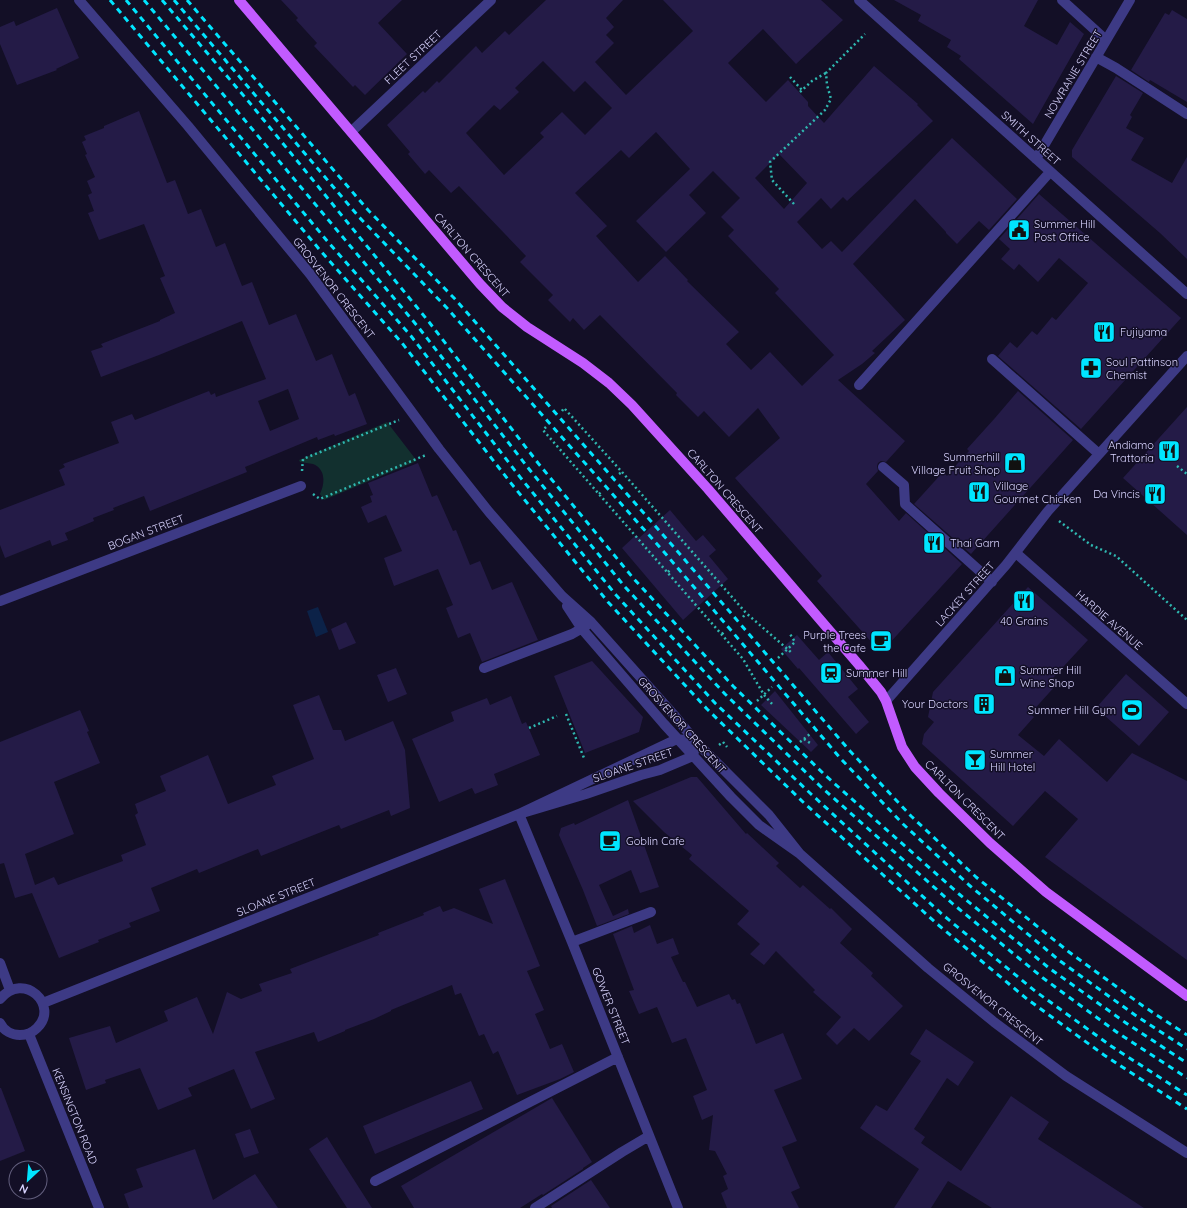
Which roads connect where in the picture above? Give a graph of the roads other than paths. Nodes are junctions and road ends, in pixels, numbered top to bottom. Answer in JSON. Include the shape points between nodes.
{"nodes":[{"id":1,"x":79,"y":0,"type":"edge"},
{"id":2,"x":239,"y":0,"type":"edge"},
{"id":3,"x":491,"y":0,"type":"edge"},
{"id":4,"x":858,"y":0,"type":"edge"},
{"id":5,"x":1062,"y":0,"type":"edge"},
{"id":6,"x":1130,"y":0,"type":"edge"},
{"id":7,"x":1106,"y":40,"type":"junction"},
{"id":8,"x":1096,"y":57,"type":"junction"},
{"id":9,"x":1187,"y":114,"type":"edge"},
{"id":10,"x":352,"y":131,"type":"junction"},
{"id":11,"x":1036,"y":159,"type":"junction"},
{"id":12,"x":1050,"y":172,"type":"junction"},
{"id":13,"x":1187,"y":294,"type":"edge"},
{"id":14,"x":1187,"y":356,"type":"edge"},
{"id":15,"x":992,"y":359,"type":"dead end"},
{"id":16,"x":858,"y":385,"type":"dead end"},
{"id":17,"x":1099,"y":454,"type":"junction"},
{"id":18,"x":883,"y":467,"type":"dead end"},
{"id":19,"x":301,"y":486,"type":"road end"},
{"id":20,"x":1016,"y":553,"type":"junction"},
{"id":21,"x":992,"y":582,"type":"junction"},
{"id":22,"x":562,"y":596,"type":"junction"},
{"id":23,"x":0,"y":601,"type":"edge"},
{"id":24,"x":591,"y":622,"type":"junction"},
{"id":25,"x":582,"y":629,"type":"junction"},
{"id":26,"x":484,"y":668,"type":"dead end"},
{"id":27,"x":886,"y":701,"type":"junction"},
{"id":28,"x":1187,"y":704,"type":"edge"},
{"id":29,"x":677,"y":739,"type":"junction"},
{"id":30,"x":696,"y":742,"type":"junction"},
{"id":31,"x":693,"y":756,"type":"junction"},
{"id":32,"x":518,"y":814,"type":"junction"},
{"id":33,"x":800,"y":854,"type":"junction"},
{"id":34,"x":651,"y":912,"type":"dead end"},
{"id":35,"x":572,"y":942,"type":"junction"},
{"id":36,"x":0,"y":963,"type":"edge"},
{"id":37,"x":10,"y":990,"type":"junction"},
{"id":38,"x":1187,"y":996,"type":"edge"},
{"id":39,"x":0,"y":999,"type":"edge"},
{"id":40,"x":43,"y":1003,"type":"junction"},
{"id":41,"x":0,"y":1023,"type":"edge"},
{"id":42,"x":29,"y":1034,"type":"junction"},
{"id":43,"x":618,"y":1057,"type":"junction"},
{"id":44,"x":649,"y":1136,"type":"junction"},
{"id":45,"x":1187,"y":1153,"type":"edge"},
{"id":46,"x":375,"y":1181,"type":"dead end"},
{"id":47,"x":99,"y":1208,"type":"edge"},
{"id":48,"x":535,"y":1208,"type":"edge"},
{"id":49,"x":678,"y":1208,"type":"edge"}],
"edges":[{"from":1,"to":22,"type":"street","name":"GROSVENOR CRESCENT","via":[[188,126],[310,274],[439,449],[489,512]]},
{"from":2,"to":10,"type":"main road","name":"CARLTON CRESCENT"},
{"from":3,"to":10,"type":"street","name":"FLEET STREET"},
{"from":4,"to":11,"type":"street","name":"SMITH STREET"},
{"from":5,"to":7,"type":"street"},
{"from":6,"to":7,"type":"street","name":"NOWRANIE STREET"},
{"from":7,"to":8,"type":"street","name":"NOWRANIE STREET"},
{"from":8,"to":9,"type":"street"},
{"from":8,"to":11,"type":"street","name":"NOWRANIE STREET"},
{"from":10,"to":27,"type":"main road","name":"CARLTON CRESCENT","via":[[502,307],[527,327],[583,363],[632,405],[708,489],[870,678]]},
{"from":11,"to":12,"type":"street","name":"SMITH STREET"},
{"from":12,"to":13,"type":"street","name":"SMITH STREET"},
{"from":12,"to":16,"type":"street"},
{"from":14,"to":17,"type":"street","name":"LACKEY STREET"},
{"from":15,"to":17,"type":"street"},
{"from":17,"to":20,"type":"street","name":"LACKEY STREET","via":[[1048,511]]},
{"from":18,"to":21,"type":"street","via":[[904,485],[905,504]]},
{"from":19,"to":23,"type":"street","name":"BOGAN STREET"},
{"from":20,"to":21,"type":"street","name":"LACKEY STREET"},
{"from":20,"to":28,"type":"street","name":"HARDIE AVENUE"},
{"from":21,"to":27,"type":"street","name":"LACKEY STREET"},
{"from":22,"to":24,"type":"street","name":"GROSVENOR CRESCENT"},
{"from":22,"to":25,"type":"street","name":"GROSVENOR CRESCENT"},
{"from":24,"to":25,"type":"street"},
{"from":24,"to":30,"type":"street","name":"GROSVENOR CRESCENT"},
{"from":25,"to":26,"type":"street"},
{"from":25,"to":29,"type":"street","name":"GROSVENOR CRESCENT"},
{"from":27,"to":38,"type":"main road","name":"CARLTON CRESCENT","via":[[908,757],[963,818],[1046,892]]},
{"from":29,"to":30,"type":"street","name":"SLOANE STREET"},
{"from":29,"to":31,"type":"street","name":"GROSVENOR CRESCENT"},
{"from":29,"to":32,"type":"street","name":"SLOANE STREET"},
{"from":30,"to":31,"type":"street"},
{"from":30,"to":33,"type":"street","name":"GROSVENOR CRESCENT","via":[[769,814]]},
{"from":31,"to":32,"type":"street","name":"SLOANE STREET","via":[[660,770]]},
{"from":31,"to":33,"type":"street","name":"GROSVENOR CRESCENT","via":[[759,825]]},
{"from":32,"to":35,"type":"street","name":"GOWER STREET"},
{"from":32,"to":40,"type":"street","name":"SLOANE STREET"},
{"from":33,"to":45,"type":"street","name":"GROSVENOR CRESCENT","via":[[928,968],[994,1022],[1066,1076]]},
{"from":34,"to":35,"type":"street"},
{"from":35,"to":43,"type":"street","name":"GOWER STREET"},
{"from":36,"to":37,"type":"street"},
{"from":37,"to":39,"type":"street"},
{"from":37,"to":40,"type":"street","via":[[26,988],[39,996]]},
{"from":40,"to":42,"type":"street","via":[[44,1018]]},
{"from":41,"to":42,"type":"street","via":[[14,1034]]},
{"from":42,"to":47,"type":"street","name":"KENSINGTON ROAD"},
{"from":43,"to":44,"type":"street","name":"GOWER STREET"},
{"from":43,"to":46,"type":"street"},
{"from":44,"to":48,"type":"street"},
{"from":44,"to":49,"type":"street","name":"GOWER STREET"}]}
